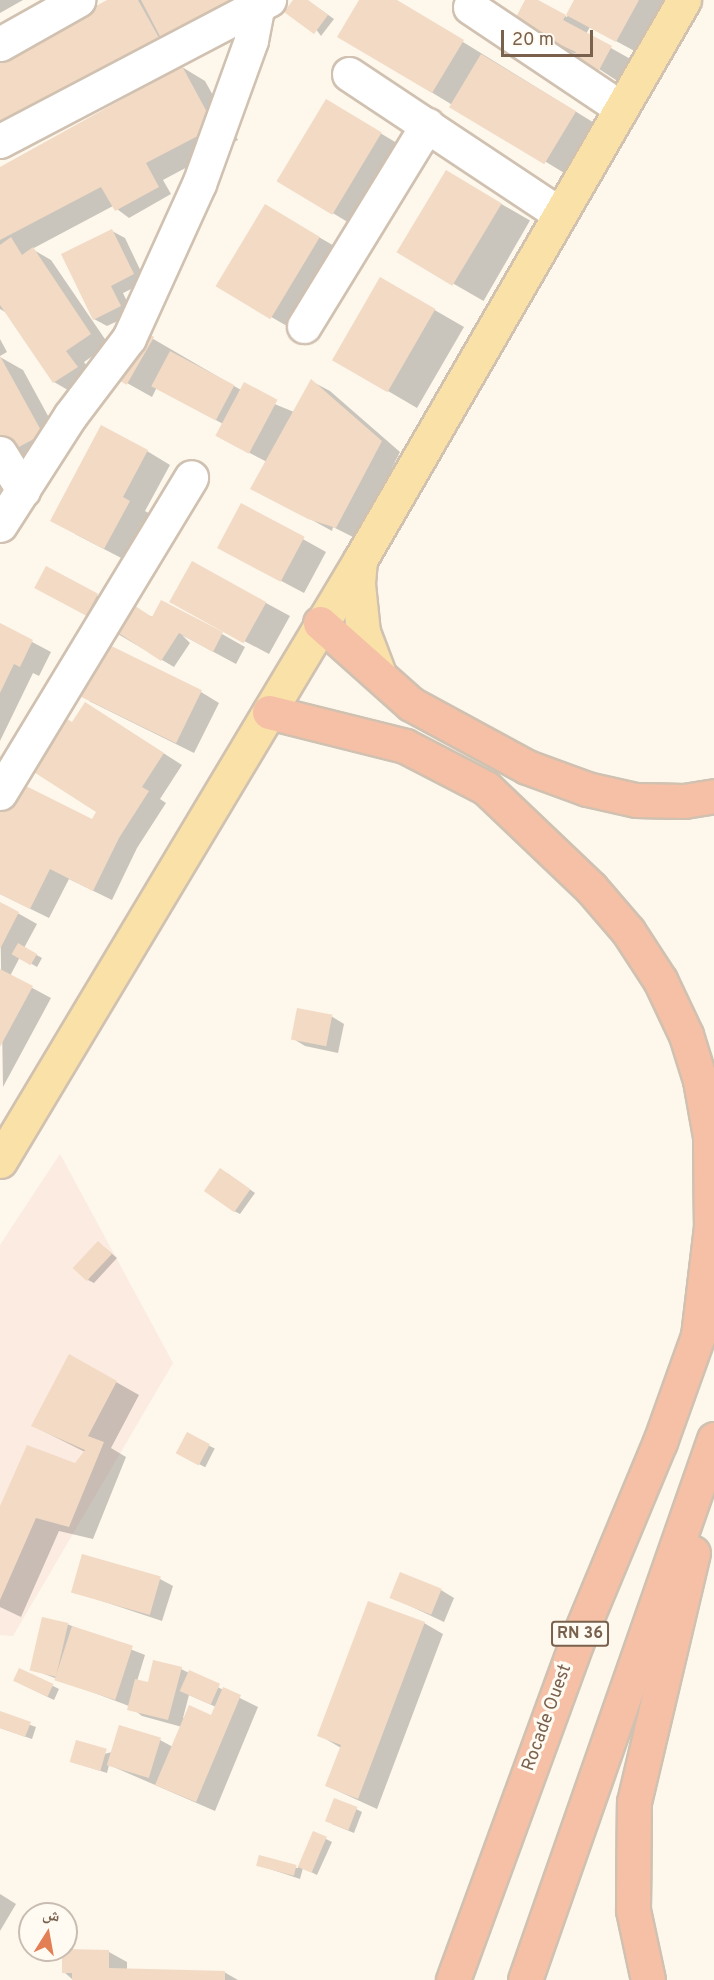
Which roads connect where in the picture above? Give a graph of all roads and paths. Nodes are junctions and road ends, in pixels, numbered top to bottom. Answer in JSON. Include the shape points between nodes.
{"nodes":[{"id":1,"x":78,"y":0,"type":"edge"},
{"id":2,"x":684,"y":0,"type":"edge"},
{"id":3,"x":263,"y":4,"type":"edge"},
{"id":4,"x":470,"y":7,"type":"dead end"},
{"id":5,"x":0,"y":44,"type":"edge"},
{"id":6,"x":349,"y":74,"type":"dead end"},
{"id":7,"x":621,"y":108,"type":"junction"},
{"id":8,"x":427,"y":125,"type":"junction"},
{"id":9,"x":0,"y":141,"type":"edge"},
{"id":10,"x":560,"y":214,"type":"junction"},
{"id":11,"x":304,"y":326,"type":"dead end"},
{"id":12,"x":0,"y":453,"type":"edge"},
{"id":13,"x":191,"y":477,"type":"dead end"},
{"id":14,"x":23,"y":490,"type":"junction"},
{"id":15,"x":0,"y":525,"type":"edge"},
{"id":16,"x":360,"y":560,"type":"junction"},
{"id":17,"x":320,"y":623,"type":"junction"},
{"id":18,"x":379,"y":674,"type":"junction"},
{"id":19,"x":270,"y":712,"type":"junction"},
{"id":20,"x":0,"y":793,"type":"edge"},
{"id":21,"x":714,"y":795,"type":"edge"},
{"id":22,"x":0,"y":1161,"type":"edge"},
{"id":23,"x":714,"y":1291,"type":"edge"},
{"id":24,"x":698,"y":1336,"type":"junction"},
{"id":25,"x":714,"y":1439,"type":"edge"},
{"id":26,"x":714,"y":1464,"type":"edge"},
{"id":27,"x":453,"y":1980,"type":"edge"},
{"id":28,"x":525,"y":1980,"type":"edge"},
{"id":29,"x":648,"y":1980,"type":"edge"}],
"edges":[{"from":1,"to":5,"type":"street"},
{"from":2,"to":7,"type":"main road"},
{"from":3,"to":9,"type":"street"},
{"from":3,"to":14,"type":"street","via":[[198,184],[129,338],[70,416]]},
{"from":4,"to":7,"type":"street"},
{"from":6,"to":8,"type":"street"},
{"from":7,"to":10,"type":"main road"},
{"from":8,"to":10,"type":"street"},
{"from":8,"to":11,"type":"street"},
{"from":10,"to":16,"type":"main road"},
{"from":12,"to":14,"type":"street"},
{"from":13,"to":20,"type":"street"},
{"from":14,"to":15,"type":"street"},
{"from":16,"to":17,"type":"main road"},
{"from":16,"to":18,"type":"main road","via":[[361,620]]},
{"from":17,"to":18,"type":"highway"},
{"from":17,"to":19,"type":"main road"},
{"from":18,"to":21,"type":"highway","via":[[411,704],[458,733],[527,767],[587,789],[636,800],[684,801]]},
{"from":19,"to":22,"type":"main road"},
{"from":19,"to":24,"type":"highway","via":[[405,746],[486,788],[591,888],[628,931],[660,980],[686,1035],[700,1080],[710,1136],[711,1227]]},
{"from":23,"to":24,"type":"highway","name":"Rocade Ouest","number":"RN 36"},
{"from":24,"to":27,"type":"highway","name":"Rocade Ouest","number":"RN 36","via":[[660,1442],[577,1641]]},
{"from":25,"to":28,"type":"highway"},
{"from":26,"to":29,"type":"highway","via":[[634,1802],[633,1910]]}]}
